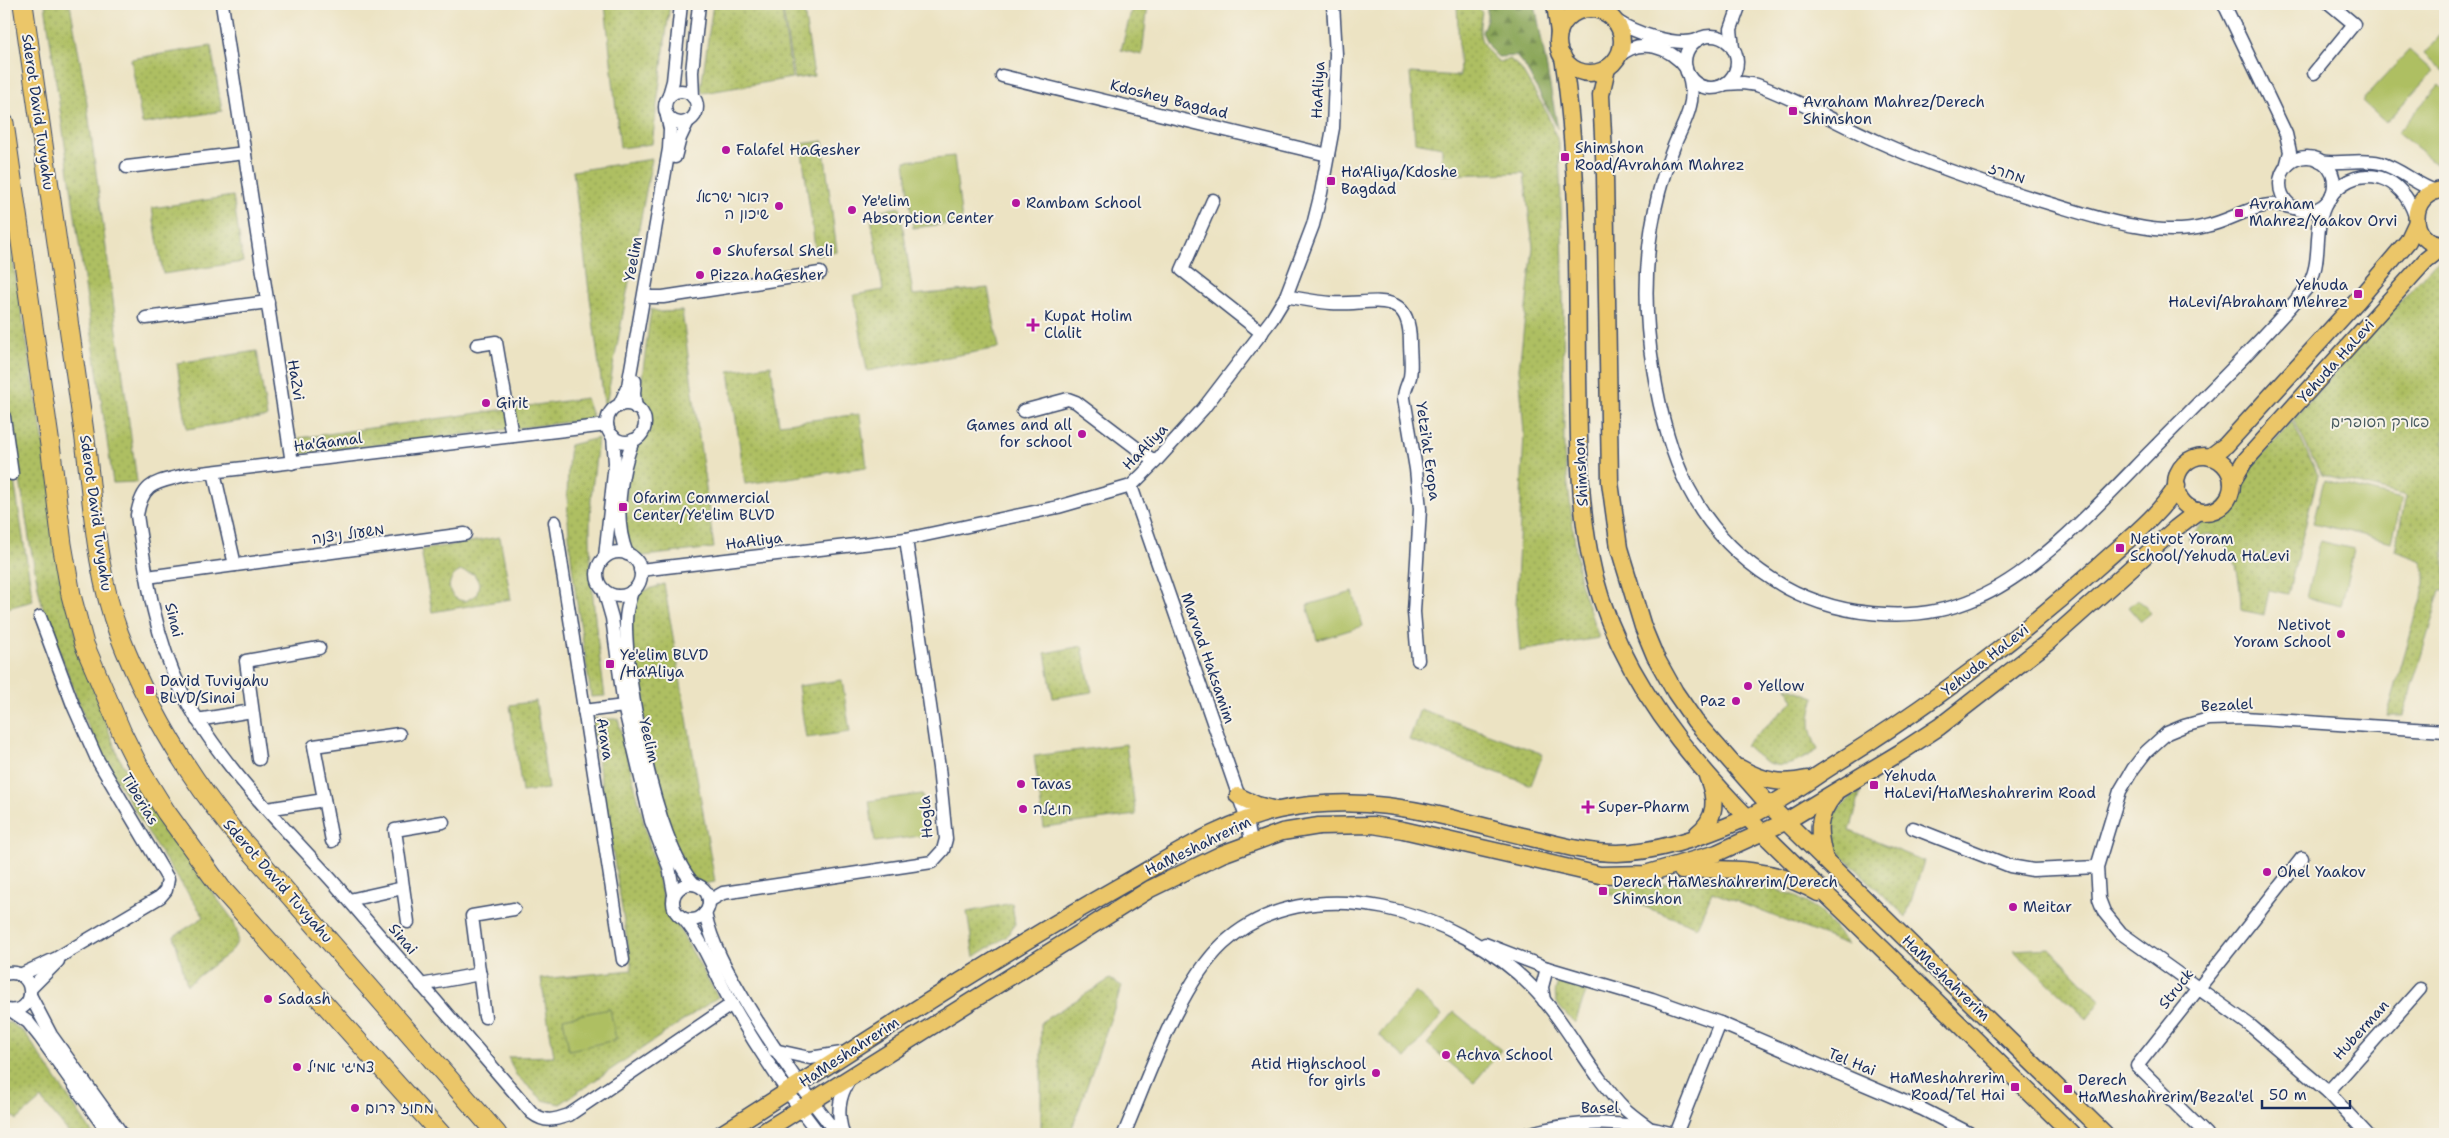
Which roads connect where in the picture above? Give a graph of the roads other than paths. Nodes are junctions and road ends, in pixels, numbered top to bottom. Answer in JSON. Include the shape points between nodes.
{"nodes":[{"id":1,"x":22,"y":4,"type":"edge"},
{"id":2,"x":222,"y":4,"type":"edge"},
{"id":3,"x":682,"y":4,"type":"edge"},
{"id":4,"x":698,"y":4,"type":"edge"},
{"id":5,"x":1333,"y":4,"type":"edge"},
{"id":6,"x":1555,"y":4,"type":"edge"},
{"id":7,"x":1740,"y":4,"type":"edge"},
{"id":8,"x":2224,"y":4,"type":"edge"},
{"id":9,"x":2330,"y":4,"type":"edge"},
{"id":10,"x":1594,"y":7,"type":"edge"},
{"id":11,"x":1734,"y":18,"type":"junction"},
{"id":12,"x":1615,"y":20,"type":"junction"},
{"id":13,"x":1559,"y":33,"type":"junction"},
{"id":14,"x":1703,"y":38,"type":"junction"},
{"id":15,"x":1735,"y":54,"type":"junction"},
{"id":16,"x":1563,"y":57,"type":"junction"},
{"id":17,"x":1613,"y":62,"type":"junction"},
{"id":18,"x":1688,"y":72,"type":"junction"},
{"id":19,"x":2314,"y":73,"type":"dead end"},
{"id":20,"x":1002,"y":76,"type":"dead end"},
{"id":21,"x":1721,"y":86,"type":"junction"},
{"id":22,"x":1760,"y":86,"type":"junction"},
{"id":23,"x":669,"y":95,"type":"junction"},
{"id":24,"x":693,"y":97,"type":"junction"},
{"id":25,"x":1690,"y":109,"type":"junction"},
{"id":26,"x":667,"y":116,"type":"junction"},
{"id":27,"x":688,"y":121,"type":"junction"},
{"id":28,"x":4,"y":123,"type":"edge"},
{"id":29,"x":2286,"y":134,"type":"junction"},
{"id":30,"x":245,"y":153,"type":"junction"},
{"id":31,"x":1328,"y":155,"type":"junction"},
{"id":32,"x":2316,"y":159,"type":"junction"},
{"id":33,"x":127,"y":167,"type":"dead end"},
{"id":34,"x":2283,"y":172,"type":"junction"},
{"id":35,"x":2442,"y":190,"type":"edge"},
{"id":36,"x":2330,"y":198,"type":"junction"},
{"id":37,"x":1213,"y":200,"type":"dead end"},
{"id":38,"x":2255,"y":208,"type":"junction"},
{"id":39,"x":2295,"y":208,"type":"junction"},
{"id":40,"x":2416,"y":220,"type":"junction"},
{"id":41,"x":2318,"y":239,"type":"junction"},
{"id":42,"x":2445,"y":245,"type":"edge"},
{"id":43,"x":820,"y":273,"type":"dead end"},
{"id":44,"x":1286,"y":296,"type":"junction"},
{"id":45,"x":650,"y":297,"type":"junction"},
{"id":46,"x":268,"y":302,"type":"junction"},
{"id":47,"x":146,"y":318,"type":"dead end"},
{"id":48,"x":1262,"y":333,"type":"junction"},
{"id":49,"x":477,"y":345,"type":"dead end"},
{"id":50,"x":619,"y":406,"type":"junction"},
{"id":51,"x":636,"y":408,"type":"junction"},
{"id":52,"x":1023,"y":411,"type":"dead end"},
{"id":53,"x":4,"y":417,"type":"edge"},
{"id":54,"x":610,"y":431,"type":"junction"},
{"id":55,"x":512,"y":436,"type":"junction"},
{"id":56,"x":633,"y":440,"type":"junction"},
{"id":57,"x":2210,"y":457,"type":"junction"},
{"id":58,"x":1155,"y":462,"type":"junction"},
{"id":59,"x":292,"y":463,"type":"junction"},
{"id":60,"x":214,"y":472,"type":"junction"},
{"id":61,"x":12,"y":474,"type":"dead end"},
{"id":62,"x":2232,"y":482,"type":"junction"},
{"id":63,"x":1131,"y":486,"type":"junction"},
{"id":64,"x":2177,"y":486,"type":"junction"},
{"id":65,"x":2198,"y":511,"type":"junction"},
{"id":66,"x":555,"y":522,"type":"dead end"},
{"id":67,"x":465,"y":534,"type":"dead end"},
{"id":68,"x":906,"y":539,"type":"junction"},
{"id":69,"x":627,"y":554,"type":"junction"},
{"id":70,"x":605,"y":557,"type":"junction"},
{"id":71,"x":235,"y":565,"type":"junction"},
{"id":72,"x":640,"y":570,"type":"junction"},
{"id":73,"x":147,"y":577,"type":"junction"},
{"id":74,"x":604,"y":590,"type":"junction"},
{"id":75,"x":632,"y":591,"type":"junction"},
{"id":76,"x":40,"y":616,"type":"dead end"},
{"id":77,"x":319,"y":648,"type":"dead end"},
{"id":78,"x":1418,"y":660,"type":"dead end"},
{"id":79,"x":624,"y":706,"type":"junction"},
{"id":80,"x":252,"y":711,"type":"junction"},
{"id":81,"x":584,"y":711,"type":"junction"},
{"id":82,"x":197,"y":720,"type":"junction"},
{"id":83,"x":2445,"y":731,"type":"edge"},
{"id":84,"x":399,"y":734,"type":"dead end"},
{"id":85,"x":1725,"y":756,"type":"junction"},
{"id":86,"x":259,"y":759,"type":"dead end"},
{"id":87,"x":1703,"y":767,"type":"junction"},
{"id":88,"x":1814,"y":777,"type":"junction"},
{"id":89,"x":1837,"y":791,"type":"junction"},
{"id":90,"x":1238,"y":796,"type":"junction"},
{"id":91,"x":324,"y":800,"type":"junction"},
{"id":92,"x":1769,"y":805,"type":"junction"},
{"id":93,"x":267,"y":808,"type":"junction"},
{"id":94,"x":1278,"y":810,"type":"junction"},
{"id":95,"x":1748,"y":817,"type":"junction"},
{"id":96,"x":1247,"y":820,"type":"junction"},
{"id":97,"x":444,"y":822,"type":"dead end"},
{"id":98,"x":1785,"y":822,"type":"junction"},
{"id":99,"x":1913,"y":828,"type":"dead end"},
{"id":100,"x":1763,"y":833,"type":"junction"},
{"id":101,"x":1692,"y":838,"type":"junction"},
{"id":102,"x":332,"y":840,"type":"dead end"},
{"id":103,"x":1251,"y":841,"type":"junction"},
{"id":104,"x":2302,"y":858,"type":"dead end"},
{"id":105,"x":1825,"y":860,"type":"junction"},
{"id":106,"x":2097,"y":867,"type":"junction"},
{"id":107,"x":1645,"y":874,"type":"junction"},
{"id":108,"x":694,"y":884,"type":"junction"},
{"id":109,"x":403,"y":888,"type":"junction"},
{"id":110,"x":674,"y":894,"type":"junction"},
{"id":111,"x":348,"y":900,"type":"junction"},
{"id":112,"x":1834,"y":902,"type":"junction"},
{"id":113,"x":707,"y":907,"type":"junction"},
{"id":114,"x":514,"y":909,"type":"dead end"},
{"id":115,"x":684,"y":919,"type":"junction"},
{"id":116,"x":408,"y":922,"type":"dead end"},
{"id":117,"x":1466,"y":936,"type":"junction"},
{"id":118,"x":68,"y":951,"type":"junction"},
{"id":119,"x":622,"y":960,"type":"dead end"},
{"id":120,"x":4,"y":964,"type":"edge"},
{"id":121,"x":1547,"y":968,"type":"junction"},
{"id":122,"x":13,"y":974,"type":"edge"},
{"id":123,"x":480,"y":974,"type":"junction"},
{"id":124,"x":421,"y":985,"type":"junction"},
{"id":125,"x":2198,"y":987,"type":"junction"},
{"id":126,"x":2420,"y":989,"type":"dead end"},
{"id":127,"x":30,"y":992,"type":"junction"},
{"id":128,"x":1544,"y":1002,"type":"junction"},
{"id":129,"x":732,"y":1004,"type":"junction"},
{"id":130,"x":7,"y":1010,"type":"edge"},
{"id":131,"x":485,"y":1017,"type":"dead end"},
{"id":132,"x":1720,"y":1023,"type":"junction"},
{"id":133,"x":774,"y":1050,"type":"junction"},
{"id":134,"x":854,"y":1050,"type":"junction"},
{"id":135,"x":853,"y":1074,"type":"junction"},
{"id":136,"x":792,"y":1089,"type":"junction"},
{"id":137,"x":2328,"y":1092,"type":"junction"},
{"id":138,"x":805,"y":1105,"type":"junction"},
{"id":139,"x":1648,"y":1127,"type":"junction"},
{"id":140,"x":109,"y":1134,"type":"edge"},
{"id":141,"x":122,"y":1134,"type":"edge"},
{"id":142,"x":441,"y":1134,"type":"edge"},
{"id":143,"x":497,"y":1134,"type":"edge"},
{"id":144,"x":721,"y":1134,"type":"edge"},
{"id":145,"x":760,"y":1134,"type":"edge"},
{"id":146,"x":819,"y":1134,"type":"edge"},
{"id":147,"x":837,"y":1134,"type":"edge"},
{"id":148,"x":843,"y":1134,"type":"edge"},
{"id":149,"x":1124,"y":1134,"type":"edge"},
{"id":150,"x":1527,"y":1134,"type":"edge"},
{"id":151,"x":1675,"y":1134,"type":"edge"},
{"id":152,"x":1970,"y":1134,"type":"edge"},
{"id":153,"x":2072,"y":1134,"type":"edge"},
{"id":154,"x":2105,"y":1134,"type":"edge"},
{"id":155,"x":2206,"y":1134,"type":"edge"},
{"id":156,"x":2367,"y":1134,"type":"edge"}],
"edges":[{"from":1,"to":143,"type":"highway","name":"Sderot David Tuvyahu","via":[[97,539],[118,632],[159,722],[200,789]]},
{"from":2,"to":30,"type":"street","name":"HaZvi"},
{"from":3,"to":23,"type":"street"},
{"from":4,"to":24,"type":"street"},
{"from":5,"to":31,"type":"street","name":"HaAliya","via":[[1336,54],[1333,128]]},
{"from":6,"to":13,"type":"main road"},
{"from":7,"to":11,"type":"street"},
{"from":8,"to":29,"type":"street"},
{"from":9,"to":19,"type":"street","via":[[2354,24]]},
{"from":10,"to":12,"type":"main road"},
{"from":10,"to":13,"type":"main road","via":[[1574,13]]},
{"from":11,"to":14,"type":"street","via":[[1723,30]]},
{"from":11,"to":15,"type":"street","via":[[1731,35]]},
{"from":12,"to":14,"type":"street","via":[[1637,33],[1681,42]]},
{"from":12,"to":17,"type":"main road","via":[[1622,38]]},
{"from":13,"to":16,"type":"main road"},
{"from":14,"to":15,"type":"street","via":[[1724,40]]},
{"from":14,"to":18,"type":"street","via":[[1687,53]]},
{"from":15,"to":21,"type":"street","via":[[1736,72]]},
{"from":15,"to":22,"type":"street","name":"מחרז","via":[[1747,74]]},
{"from":16,"to":17,"type":"main road","via":[[1574,68],[1584,72],[1598,72]]},
{"from":16,"to":87,"type":"main road","name":"Shimshon","via":[[1575,166],[1580,484],[1589,555],[1616,639],[1637,680],[1662,718]]},
{"from":17,"to":18,"type":"street","via":[[1636,47],[1656,47],[1674,55]]},
{"from":17,"to":85,"type":"main road","name":"Shimshon","via":[[1601,96],[1610,482],[1619,548],[1655,656],[1675,692]]},
{"from":18,"to":21,"type":"street","via":[[1702,86]]},
{"from":18,"to":25,"type":"street"},
{"from":20,"to":31,"type":"street","name":"Kdoshey Bagdad"},
{"from":21,"to":22,"type":"street","name":"מחרז","via":[[1747,83]]},
{"from":21,"to":25,"type":"street"},
{"from":22,"to":38,"type":"street","name":"מחרז","via":[[1877,142],[1941,168],[2122,224],[2157,230],[2194,229],[2223,222]]},
{"from":23,"to":24,"type":"street","via":[[680,91]]},
{"from":23,"to":26,"type":"street","via":[[665,103]]},
{"from":24,"to":27,"type":"street","via":[[697,109]]},
{"from":25,"to":41,"type":"street","via":[[1659,190],[1646,266],[1648,338],[1670,440],[1693,499],[1729,547],[1753,568],[1781,585],[1844,609],[1880,614],[1916,613],[1955,606],[1991,592],[2023,571],[2119,484],[2302,293],[2316,268]]},
{"from":26,"to":27,"type":"street","via":[[676,122]]},
{"from":26,"to":50,"type":"street","name":"Yeelim","via":[[669,149],[628,386]]},
{"from":27,"to":45,"type":"street","name":"Yeelim","via":[[676,151]]},
{"from":28,"to":142,"type":"highway","via":[[71,595],[84,644],[122,733],[166,812],[221,888]]},
{"from":29,"to":32,"type":"street","via":[[2297,147]]},
{"from":29,"to":34,"type":"street","via":[[2290,152]]},
{"from":30,"to":33,"type":"street"},
{"from":30,"to":46,"type":"street","name":"HaZvi"},
{"from":31,"to":44,"type":"street","name":"HaAliya","via":[[1313,225]]},
{"from":32,"to":34,"type":"street","via":[[2300,158]]},
{"from":32,"to":35,"type":"street","via":[[2377,163],[2392,167],[2422,186]]},
{"from":32,"to":36,"type":"street","via":[[2332,174],[2334,182]]},
{"from":34,"to":38,"type":"street","name":"מחרז","via":[[2272,193]]},
{"from":34,"to":39,"type":"street","via":[[2282,195]]},
{"from":35,"to":40,"type":"main road","name":"Yehuda HaLevi","via":[[2422,200]]},
{"from":36,"to":39,"type":"street","via":[[2313,210]]},
{"from":36,"to":40,"type":"street","via":[[2340,185],[2350,180],[2360,176],[2380,177],[2406,195]]},
{"from":36,"to":41,"type":"street","via":[[2320,220]]},
{"from":37,"to":48,"type":"street","via":[[1182,270]]},
{"from":38,"to":39,"type":"street","name":"מחרז","via":[[2277,204]]},
{"from":39,"to":41,"type":"street","via":[[2311,222]]},
{"from":40,"to":42,"type":"main road","via":[[2422,236],[2429,242]]},
{"from":40,"to":57,"type":"main road","name":"Yehuda HaLevi","via":[[2408,241],[2358,300],[2226,445]]},
{"from":42,"to":62,"type":"main road","name":"Yehuda HaLevi","via":[[2426,260],[2244,462]]},
{"from":43,"to":45,"type":"street","name":"Yeelim"},
{"from":44,"to":48,"type":"street","name":"HaAliya"},
{"from":44,"to":78,"type":"street","name":"Yetzi'at Eropa","via":[[1332,303],[1392,302],[1407,316],[1410,377],[1404,398],[1420,509],[1414,612]]},
{"from":45,"to":51,"type":"street","name":"Yeelim","via":[[634,387]]},
{"from":46,"to":47,"type":"street"},
{"from":46,"to":59,"type":"street","name":"HaZvi"},
{"from":48,"to":58,"type":"street","name":"HaAliya","via":[[1203,409]]},
{"from":49,"to":55,"type":"street","via":[[496,342]]},
{"from":50,"to":51,"type":"street"},
{"from":50,"to":54,"type":"street","via":[[610,414]]},
{"from":51,"to":56,"type":"street","via":[[644,424],[640,435]]},
{"from":52,"to":58,"type":"street","via":[[1068,399],[1076,402]]},
{"from":53,"to":61,"type":"street"},
{"from":54,"to":55,"type":"street","name":"Ha'Gamal"},
{"from":54,"to":56,"type":"street","via":[[624,442]]},
{"from":54,"to":70,"type":"street","via":[[615,463]]},
{"from":55,"to":59,"type":"street","name":"Ha'Gamal"},
{"from":56,"to":69,"type":"street","via":[[625,464],[620,514]]},
{"from":57,"to":62,"type":"main road","via":[[2225,466]]},
{"from":57,"to":64,"type":"main road","via":[[2198,457],[2186,463],[2179,474]]},
{"from":58,"to":63,"type":"street","name":"HaAliya"},
{"from":59,"to":60,"type":"street","name":"Ha'Gamal"},
{"from":60,"to":71,"type":"street"},
{"from":60,"to":73,"type":"street","name":"Ha'Gamal","via":[[185,475],[146,489],[137,515]]},
{"from":62,"to":65,"type":"main road","via":[[2230,494],[2222,505],[2211,511]]},
{"from":63,"to":68,"type":"street","name":"HaAliya","via":[[1058,507]]},
{"from":63,"to":90,"type":"street","name":"Marvad Haksamim"},
{"from":64,"to":65,"type":"main road","via":[[2184,502]]},
{"from":64,"to":88,"type":"main road","name":"Yehuda HaLevi","via":[[2159,510],[2016,636],[1920,709]]},
{"from":65,"to":89,"type":"main road","name":"Yehuda HaLevi","via":[[2008,675],[1924,737]]},
{"from":66,"to":81,"type":"street","name":"Arava"},
{"from":67,"to":71,"type":"street","name":"משעול ניצנה"},
{"from":68,"to":72,"type":"street","name":"HaAliya"},
{"from":68,"to":113,"type":"street","name":"Hogla","via":[[939,768],[946,839],[943,850],[932,862],[722,893]]},
{"from":69,"to":70,"type":"street","via":[[616,552]]},
{"from":69,"to":72,"type":"street","via":[[636,561]]},
{"from":70,"to":74,"type":"street","via":[[597,574]]},
{"from":71,"to":73,"type":"street","name":"משעול ניצנה"},
{"from":72,"to":75,"type":"street","via":[[639,582]]},
{"from":73,"to":82,"type":"street","name":"Sinai","via":[[165,651]]},
{"from":74,"to":75,"type":"street","via":[[616,595]]},
{"from":74,"to":79,"type":"street","name":"Yeelim","via":[[612,618]]},
{"from":75,"to":108,"type":"street","name":"Yeelim","via":[[626,619],[626,642],[635,705],[664,830],[680,865]]},
{"from":76,"to":118,"type":"street","name":"Tiberias","via":[[97,759],[168,879],[166,890],[160,896]]},
{"from":77,"to":80,"type":"street","via":[[246,661]]},
{"from":79,"to":81,"type":"street"},
{"from":79,"to":110,"type":"street","name":"Yeelim","via":[[651,821],[669,867]]},
{"from":80,"to":82,"type":"street"},
{"from":80,"to":86,"type":"street"},
{"from":81,"to":119,"type":"street","name":"Arava"},
{"from":82,"to":93,"type":"street","name":"Sinai"},
{"from":83,"to":106,"type":"street","name":"Bezalel","via":[[2244,718],[2209,719],[2184,726],[2167,733],[2133,768],[2120,791]]},
{"from":84,"to":91,"type":"street","via":[[314,746]]},
{"from":85,"to":88,"type":"main road","via":[[1761,779],[1794,782]]},
{"from":85,"to":92,"type":"main road","name":"Shimshon"},
{"from":87,"to":95,"type":"main road","name":"Shimshon"},
{"from":87,"to":101,"type":"main road","via":[[1715,800],[1714,812],[1711,820]]},
{"from":88,"to":92,"type":"main road","name":"Yehuda HaLevi"},
{"from":89,"to":98,"type":"main road","name":"Yehuda HaLevi"},
{"from":89,"to":105,"type":"main road","via":[[1823,809],[1819,824]]},
{"from":90,"to":94,"type":"main road"},
{"from":90,"to":96,"type":"street","name":"Marvad Haksamim"},
{"from":91,"to":93,"type":"street"},
{"from":91,"to":102,"type":"street"},
{"from":92,"to":95,"type":"main road","name":"HaMeshahrerim"},
{"from":92,"to":98,"type":"main road","name":"HaMeshahrerim"},
{"from":93,"to":111,"type":"street","name":"Sinai"},
{"from":94,"to":96,"type":"main road","name":"HaMeshahrerim"},
{"from":94,"to":101,"type":"main road","name":"HaMeshahrerim","via":[[1333,803],[1375,803],[1584,851],[1620,853]]},
{"from":95,"to":100,"type":"main road","name":"Shimshon"},
{"from":95,"to":101,"type":"main road","name":"HaMeshahrerim"},
{"from":96,"to":103,"type":"street","name":"Marvad Haksamim"},
{"from":96,"to":134,"type":"main road","name":"HaMeshahrerim","via":[[1196,843],[1026,939]]},
{"from":97,"to":109,"type":"street","via":[[395,830]]},
{"from":98,"to":100,"type":"main road","name":"HaMeshahrerim"},
{"from":98,"to":105,"type":"main road","name":"HaMeshahrerim"},
{"from":99,"to":106,"type":"street","via":[[2010,866],[2033,870]]},
{"from":100,"to":107,"type":"main road","name":"HaMeshahrerim","via":[[1718,853]]},
{"from":100,"to":112,"type":"main road","name":"HaMeshahrerim"},
{"from":103,"to":107,"type":"main road","name":"HaMeshahrerim","via":[[1319,826],[1373,825],[1581,873],[1600,876]]},
{"from":103,"to":135,"type":"main road","name":"HaMeshahrerim","via":[[1150,889]]},
{"from":104,"to":125,"type":"street","name":"Struck"},
{"from":105,"to":154,"type":"main road","name":"HaMeshahrerim"},
{"from":106,"to":125,"type":"street","name":"Bezalel","via":[[2099,900],[2111,923]]},
{"from":107,"to":112,"type":"main road","via":[[1716,868],[1749,870],[1790,880]]},
{"from":108,"to":110,"type":"street","via":[[682,886]]},
{"from":108,"to":113,"type":"street","via":[[705,890]]},
{"from":109,"to":111,"type":"street"},
{"from":109,"to":116,"type":"street"},
{"from":110,"to":115,"type":"street","via":[[673,906],[678,916]]},
{"from":111,"to":124,"type":"street","name":"Sinai"},
{"from":112,"to":153,"type":"main road","name":"HaMeshahrerim"},
{"from":113,"to":115,"type":"street","via":[[695,920]]},
{"from":113,"to":133,"type":"street","via":[[712,938]]},
{"from":114,"to":123,"type":"street","via":[[472,916]]},
{"from":115,"to":129,"type":"street","via":[[703,946]]},
{"from":117,"to":121,"type":"street","name":"Tel Hai"},
{"from":117,"to":128,"type":"street","via":[[1509,966]]},
{"from":117,"to":149,"type":"street","via":[[1381,906],[1343,903],[1310,904],[1252,922],[1223,944],[1184,998]]},
{"from":118,"to":122,"type":"street","name":"Tiberias"},
{"from":118,"to":127,"type":"street","name":"Tiberias"},
{"from":120,"to":122,"type":"street"},
{"from":121,"to":128,"type":"street","via":[[1542,987]]},
{"from":121,"to":132,"type":"street","name":"Tel Hai"},
{"from":122,"to":127,"type":"street","via":[[26,980]]},
{"from":123,"to":124,"type":"street"},
{"from":123,"to":131,"type":"street"},
{"from":124,"to":129,"type":"street","name":"Sinai","via":[[532,1113],[552,1121],[576,1110]]},
{"from":125,"to":137,"type":"street","name":"Bezalel","via":[[2251,1026]]},
{"from":125,"to":155,"type":"street","name":"Struck","via":[[2138,1066]]},
{"from":126,"to":137,"type":"street","name":"Huberman"},
{"from":127,"to":130,"type":"street","name":"Tiberias","via":[[22,1008]]},
{"from":127,"to":141,"type":"street","via":[[51,1035]]},
{"from":128,"to":139,"type":"street","via":[[1609,1091]]},
{"from":129,"to":136,"type":"street"},
{"from":130,"to":140,"type":"street","via":[[28,1022]]},
{"from":132,"to":151,"type":"street"},
{"from":132,"to":152,"type":"street","name":"Tel Hai","via":[[1922,1109]]},
{"from":133,"to":134,"type":"street","via":[[810,1058]]},
{"from":133,"to":136,"type":"street"},
{"from":134,"to":136,"type":"main road","name":"HaMeshahrerim"},
{"from":135,"to":138,"type":"main road","name":"HaMeshahrerim"},
{"from":135,"to":148,"type":"street","via":[[841,1092],[838,1109]]},
{"from":136,"to":138,"type":"street"},
{"from":136,"to":144,"type":"main road","name":"HaMeshahrerim"},
{"from":137,"to":156,"type":"street","name":"Bezalel"},
{"from":138,"to":145,"type":"main road","name":"HaMeshahrerim"},
{"from":138,"to":146,"type":"street"},
{"from":138,"to":147,"type":"street"},
{"from":139,"to":150,"type":"street","name":"Basel","via":[[1579,1124]]},
{"from":139,"to":151,"type":"street","name":"Basel"}]}
